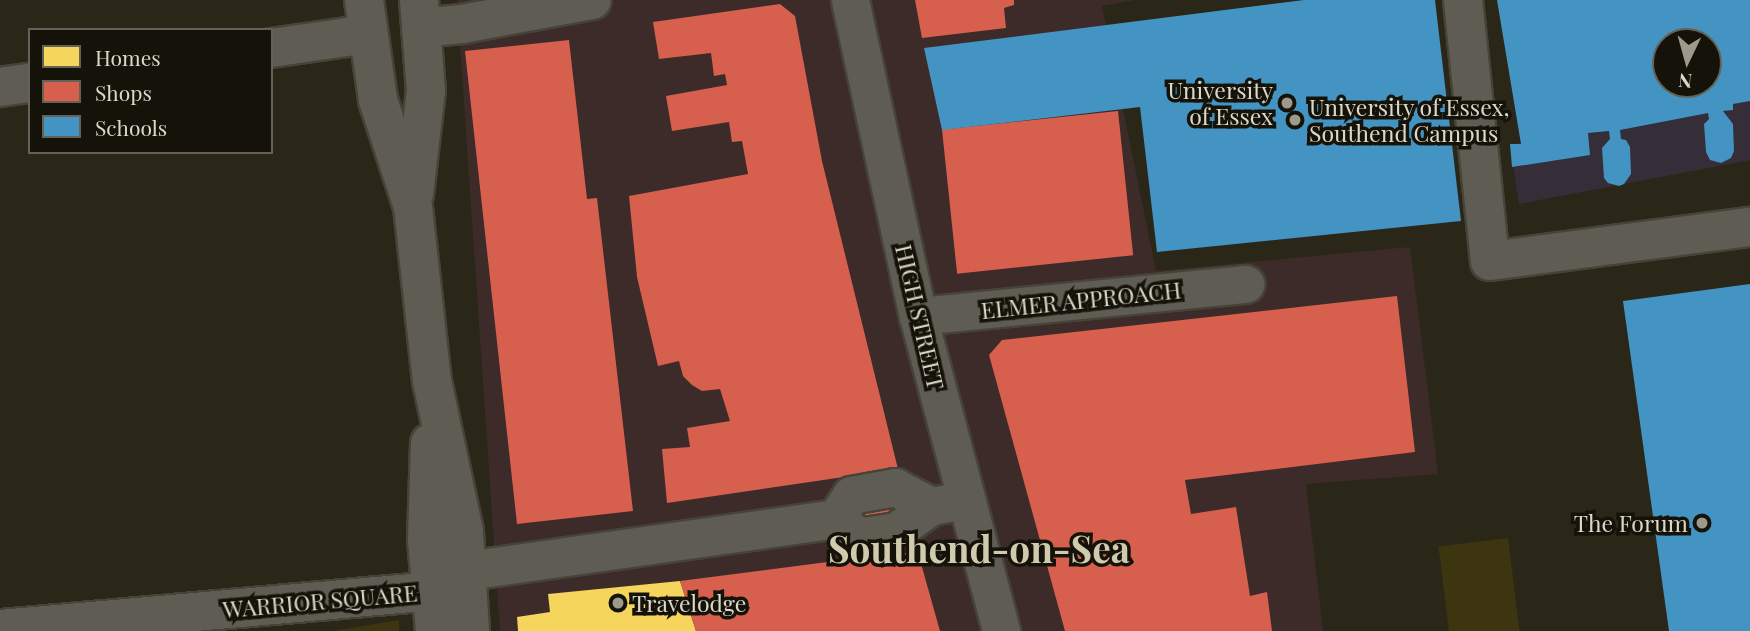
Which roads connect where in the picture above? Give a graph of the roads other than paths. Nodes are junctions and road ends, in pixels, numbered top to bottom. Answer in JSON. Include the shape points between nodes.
{"nodes":[{"id":1,"x":592,"y":0,"type":"edge"},
{"id":2,"x":850,"y":0,"type":"edge"},
{"id":3,"x":1463,"y":0,"type":"edge"},
{"id":4,"x":420,"y":14,"type":"edge"},
{"id":5,"x":366,"y":17,"type":"edge"},
{"id":6,"x":273,"y":47,"type":"edge"},
{"id":7,"x":28,"y":83,"type":"edge"},
{"id":8,"x":0,"y":87,"type":"edge"},
{"id":9,"x":413,"y":207,"type":"junction"},
{"id":10,"x":1750,"y":227,"type":"edge"},
{"id":11,"x":1245,"y":284,"type":"dead end"},
{"id":12,"x":918,"y":316,"type":"junction"},
{"id":13,"x":432,"y":382,"type":"junction"},
{"id":14,"x":948,"y":503,"type":"junction"},
{"id":15,"x":835,"y":519,"type":"joint"},
{"id":16,"x":467,"y":571,"type":"junction"},
{"id":17,"x":432,"y":592,"type":"junction"},
{"id":18,"x":0,"y":629,"type":"edge"},
{"id":19,"x":435,"y":631,"type":"edge"},
{"id":20,"x":470,"y":631,"type":"edge"},
{"id":21,"x":1001,"y":631,"type":"edge"}],
"edges":[{"from":1,"to":4,"type":"street","via":[[462,24]]},
{"from":2,"to":12,"type":"street","name":"HIGH STREET"},
{"from":3,"to":10,"type":"street","via":[[1490,261]]},
{"from":4,"to":9,"type":"street","via":[[426,91]]},
{"from":5,"to":6,"type":"street"},
{"from":5,"to":9,"type":"street","via":[[378,100]]},
{"from":7,"to":8,"type":"street"},
{"from":9,"to":13,"type":"street"},
{"from":11,"to":12,"type":"street","name":"ELMER APPROACH"},
{"from":12,"to":14,"type":"street","name":"HIGH STREET"},
{"from":13,"to":16,"type":"street","via":[[464,532]]},
{"from":13,"to":17,"type":"street","via":[[427,540]]},
{"from":14,"to":15,"type":"street","via":[[895,487],[851,495]]},
{"from":14,"to":21,"type":"street","name":"HIGH STREET"},
{"from":15,"to":16,"type":"street"},
{"from":16,"to":20,"type":"street"},
{"from":17,"to":18,"type":"street","name":"WARRIOR SQUARE"},
{"from":17,"to":19,"type":"street"}]}
